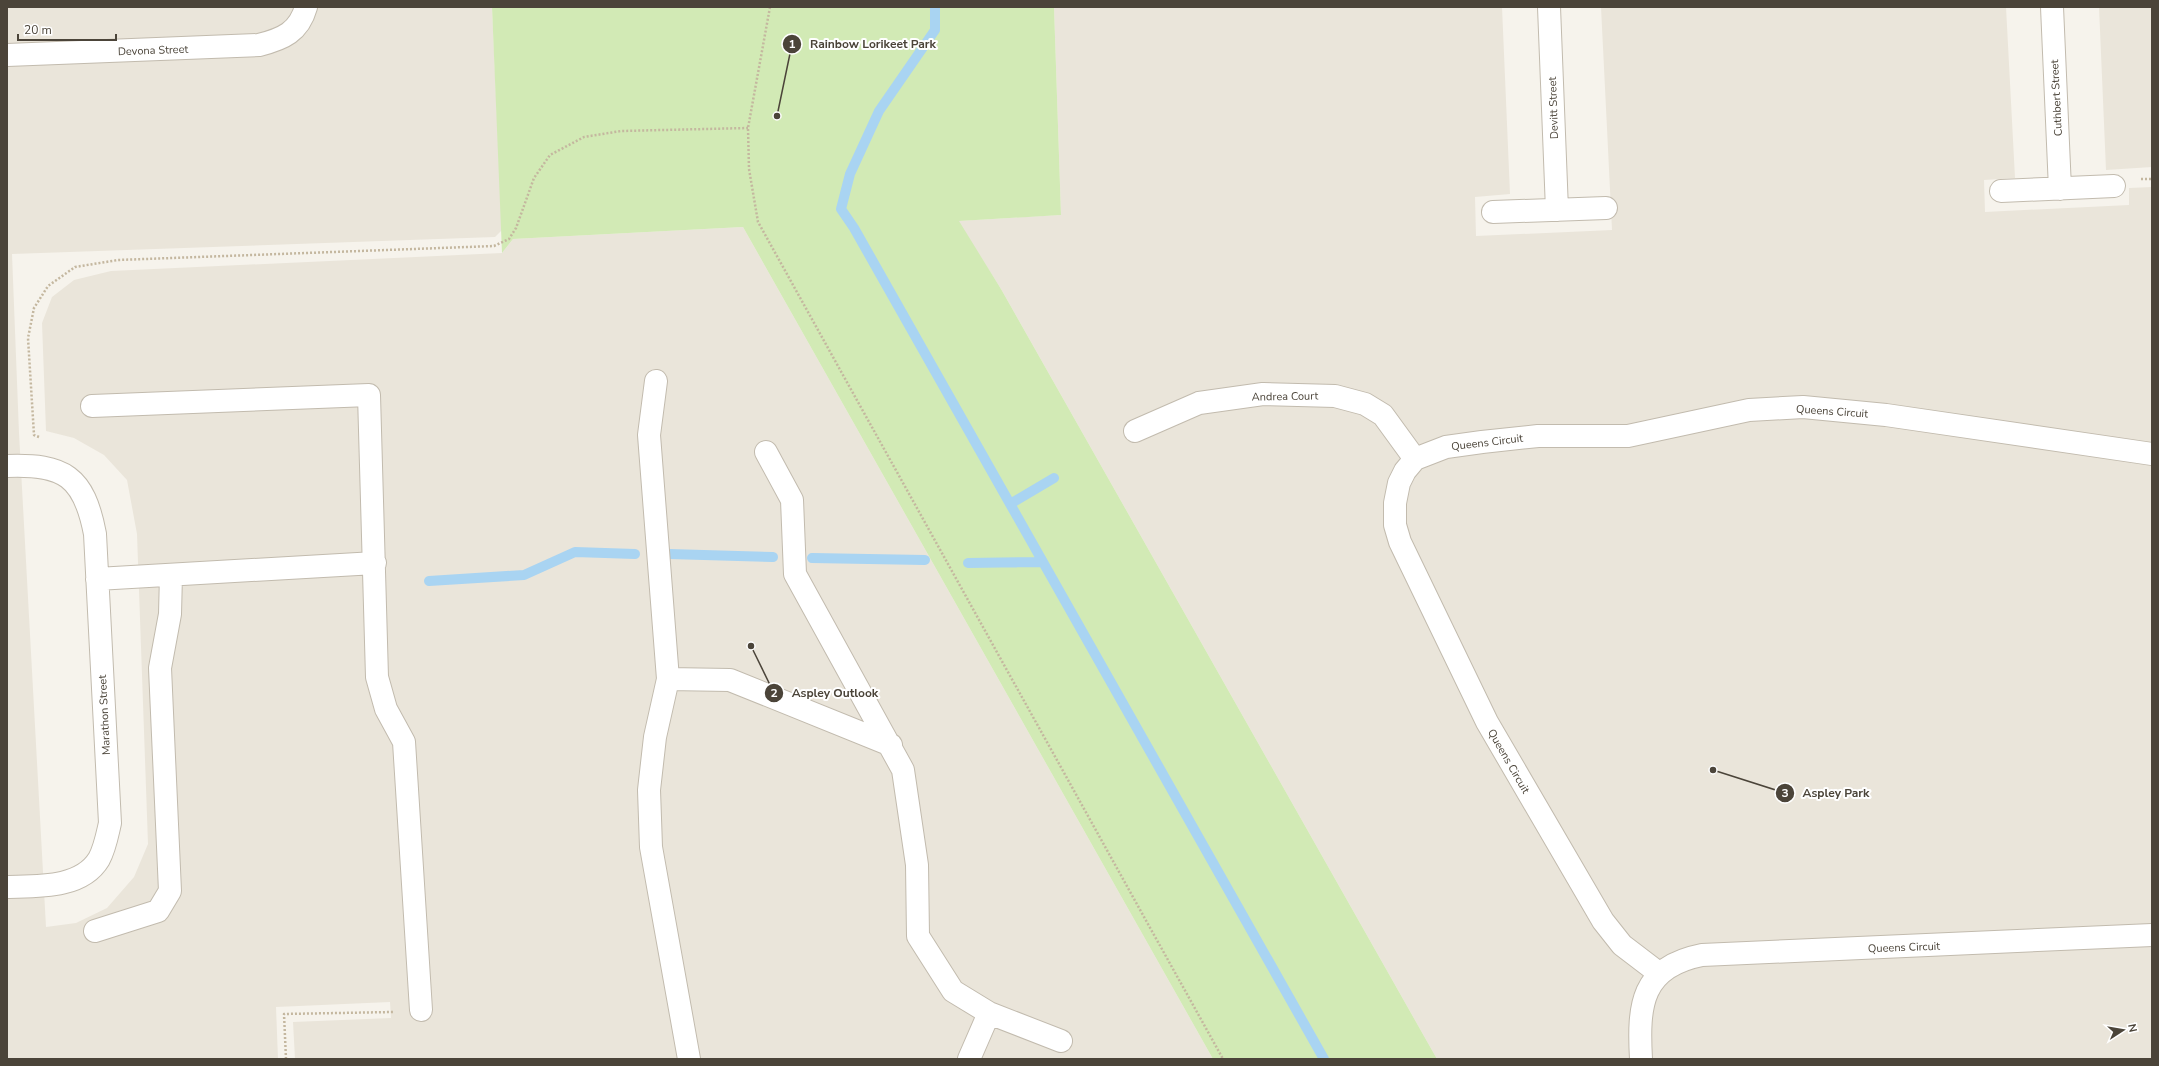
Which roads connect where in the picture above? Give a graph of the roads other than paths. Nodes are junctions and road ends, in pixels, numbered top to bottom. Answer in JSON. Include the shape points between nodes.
{"nodes":[{"id":1,"x":306,"y":7,"type":"edge"},
{"id":2,"x":1549,"y":7,"type":"edge"},
{"id":3,"x":2052,"y":7,"type":"edge"},
{"id":4,"x":7,"y":56,"type":"edge"},
{"id":5,"x":2114,"y":186,"type":"dead end"},
{"id":6,"x":2060,"y":189,"type":"junction"},
{"id":7,"x":2001,"y":191,"type":"dead end"},
{"id":8,"x":1606,"y":208,"type":"dead end"},
{"id":9,"x":1557,"y":210,"type":"junction"},
{"id":10,"x":1493,"y":212,"type":"dead end"},
{"id":11,"x":656,"y":381,"type":"dead end"},
{"id":12,"x":92,"y":406,"type":"dead end"},
{"id":13,"x":1134,"y":431,"type":"dead end"},
{"id":14,"x":766,"y":452,"type":"dead end"},
{"id":15,"x":2152,"y":454,"type":"edge"},
{"id":16,"x":1415,"y":459,"type":"junction"},
{"id":17,"x":7,"y":466,"type":"edge"},
{"id":18,"x":375,"y":563,"type":"junction"},
{"id":19,"x":171,"y":575,"type":"junction"},
{"id":20,"x":97,"y":579,"type":"junction"},
{"id":21,"x":668,"y":679,"type":"junction"},
{"id":22,"x":891,"y":745,"type":"junction"},
{"id":23,"x":7,"y":887,"type":"edge"},
{"id":24,"x":95,"y":931,"type":"dead end"},
{"id":25,"x":2152,"y":935,"type":"edge"},
{"id":26,"x":1660,"y":974,"type":"junction"},
{"id":27,"x":421,"y":1010,"type":"road end"},
{"id":28,"x":989,"y":1013,"type":"junction"},
{"id":29,"x":1061,"y":1041,"type":"dead end"},
{"id":30,"x":689,"y":1059,"type":"edge"},
{"id":31,"x":969,"y":1059,"type":"edge"},
{"id":32,"x":1641,"y":1059,"type":"edge"}],
"edges":[{"from":1,"to":4,"type":"street","name":"Devona Street","via":[[295,29],[286,36],[273,42],[244,47]]},
{"from":2,"to":9,"type":"street","name":"Devitt Street"},
{"from":3,"to":6,"type":"street","name":"Cuthbert Street"},
{"from":5,"to":6,"type":"street"},
{"from":6,"to":7,"type":"street"},
{"from":8,"to":9,"type":"street"},
{"from":9,"to":10,"type":"street"},
{"from":11,"to":21,"type":"street","via":[[649,435]]},
{"from":12,"to":18,"type":"street","via":[[369,395]]},
{"from":13,"to":16,"type":"street","name":"Andrea Court","via":[[1199,403],[1262,394],[1335,396],[1365,404],[1383,415]]},
{"from":14,"to":22,"type":"street","via":[[792,500],[795,574]]},
{"from":15,"to":16,"type":"street","name":"Queens Circuit","via":[[1886,415],[1804,407],[1749,410],[1628,436],[1538,436],[1482,442],[1446,447]]},
{"from":16,"to":26,"type":"street","name":"Queens Circuit","via":[[1405,470],[1399,483],[1395,504],[1396,525],[1404,549],[1487,722],[1603,921],[1622,945]]},
{"from":17,"to":20,"type":"street","name":"Marathon Street","via":[[42,466],[58,470],[68,477],[85,497],[95,534]]},
{"from":18,"to":19,"type":"street"},
{"from":18,"to":27,"type":"street","via":[[377,676],[386,709],[404,742]]},
{"from":19,"to":20,"type":"street"},
{"from":19,"to":24,"type":"street","via":[[170,614],[160,668],[170,891],[158,911]]},
{"from":20,"to":23,"type":"street","name":"Marathon Street","via":[[110,823],[106,844],[98,860],[78,877],[60,884]]},
{"from":21,"to":22,"type":"street","via":[[730,680]]},
{"from":21,"to":30,"type":"street","via":[[655,737],[649,790],[651,847]]},
{"from":22,"to":28,"type":"street","via":[[903,770],[917,865],[918,936],[953,991]]},
{"from":25,"to":26,"type":"street","name":"Queens Circuit","via":[[1702,956],[1668,966]]},
{"from":26,"to":32,"type":"street","name":"Queens Circuit","via":[[1651,984],[1643,1000],[1640,1018]]},
{"from":28,"to":29,"type":"street"},
{"from":28,"to":31,"type":"street"}]}
